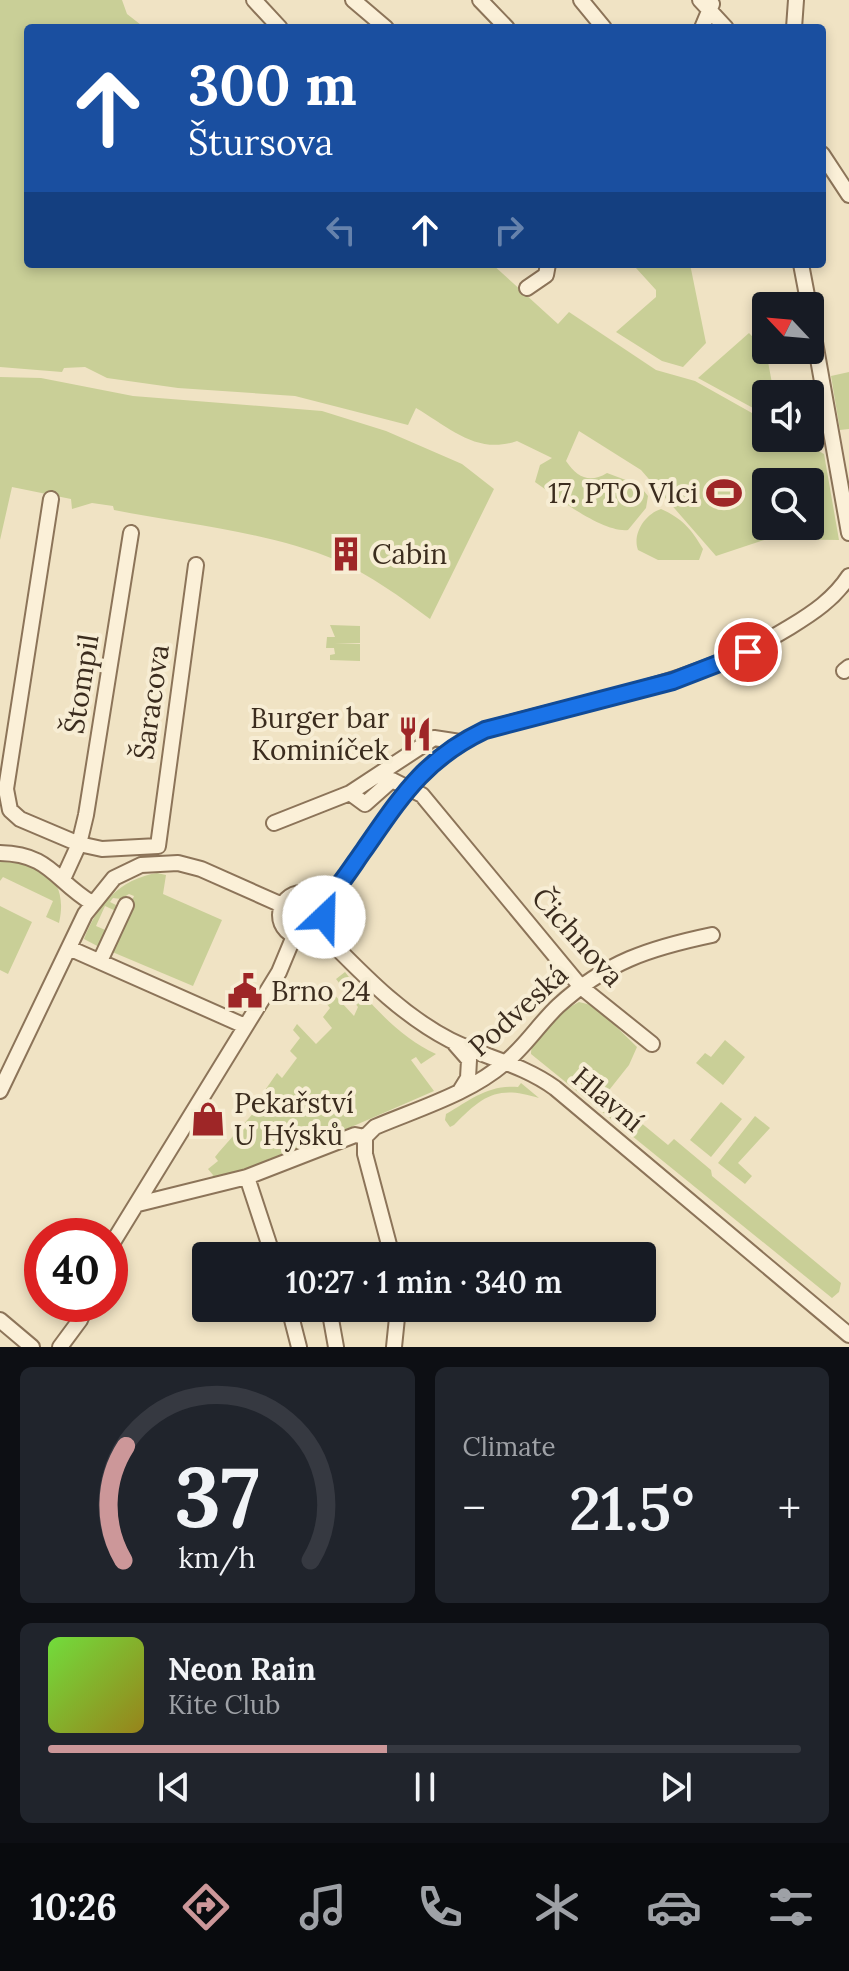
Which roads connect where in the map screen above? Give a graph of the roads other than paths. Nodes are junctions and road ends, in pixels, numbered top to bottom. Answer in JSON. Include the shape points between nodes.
{"nodes":[{"id":1,"x":254,"y":0,"type":"edge"},
{"id":2,"x":353,"y":0,"type":"edge"},
{"id":3,"x":480,"y":0,"type":"edge"},
{"id":4,"x":581,"y":0,"type":"edge"},
{"id":5,"x":700,"y":0,"type":"edge"},
{"id":6,"x":796,"y":0,"type":"edge"},
{"id":7,"x":712,"y":6,"type":"edge"},
{"id":8,"x":276,"y":24,"type":"edge"},
{"id":9,"x":381,"y":24,"type":"edge"},
{"id":10,"x":503,"y":24,"type":"edge"},
{"id":11,"x":601,"y":24,"type":"edge"},
{"id":12,"x":723,"y":24,"type":"edge"},
{"id":13,"x":794,"y":24,"type":"edge"},
{"id":14,"x":826,"y":160,"type":"edge"},
{"id":15,"x":849,"y":195,"type":"edge"},
{"id":16,"x":547,"y":268,"type":"edge"},
{"id":17,"x":802,"y":268,"type":"edge"},
{"id":18,"x":527,"y":288,"type":"dead end"},
{"id":19,"x":806,"y":292,"type":"edge"},
{"id":20,"x":819,"y":364,"type":"edge"},
{"id":21,"x":51,"y":499,"type":"dead end"},
{"id":22,"x":131,"y":533,"type":"dead end"},
{"id":23,"x":849,"y":533,"type":"edge"},
{"id":24,"x":196,"y":565,"type":"dead end"},
{"id":25,"x":849,"y":576,"type":"edge"},
{"id":26,"x":460,"y":742,"type":"junction"},
{"id":27,"x":409,"y":786,"type":"junction"},
{"id":28,"x":350,"y":793,"type":"junction"},
{"id":29,"x":274,"y":823,"type":"dead end"},
{"id":30,"x":79,"y":844,"type":"junction"},
{"id":31,"x":0,"y":853,"type":"edge"},
{"id":32,"x":63,"y":879,"type":"junction"},
{"id":33,"x":92,"y":903,"type":"junction"},
{"id":34,"x":321,"y":903,"type":"junction"},
{"id":35,"x":126,"y":905,"type":"dead end"},
{"id":36,"x":282,"y":905,"type":"junction"},
{"id":37,"x":319,"y":930,"type":"junction"},
{"id":38,"x":712,"y":935,"type":"dead end"},
{"id":39,"x":294,"y":936,"type":"junction"},
{"id":40,"x":69,"y":948,"type":"junction"},
{"id":41,"x":100,"y":961,"type":"junction"},
{"id":42,"x":581,"y":987,"type":"junction"},
{"id":43,"x":245,"y":1026,"type":"junction"},
{"id":44,"x":452,"y":1041,"type":"junction"},
{"id":45,"x":652,"y":1044,"type":"dead end"},
{"id":46,"x":507,"y":1061,"type":"junction"},
{"id":47,"x":0,"y":1091,"type":"edge"},
{"id":48,"x":460,"y":1091,"type":"junction"},
{"id":49,"x":365,"y":1137,"type":"junction"},
{"id":50,"x":247,"y":1177,"type":"junction"},
{"id":51,"x":138,"y":1204,"type":"junction"},
{"id":52,"x":128,"y":1219,"type":"edge"},
{"id":53,"x":268,"y":1242,"type":"edge"},
{"id":54,"x":388,"y":1242,"type":"edge"},
{"id":55,"x":0,"y":1320,"type":"edge"},
{"id":56,"x":79,"y":1322,"type":"edge"},
{"id":57,"x":293,"y":1322,"type":"edge"},
{"id":58,"x":332,"y":1322,"type":"edge"},
{"id":59,"x":397,"y":1322,"type":"edge"},
{"id":60,"x":849,"y":1335,"type":"edge"},
{"id":61,"x":32,"y":1347,"type":"edge"},
{"id":62,"x":60,"y":1347,"type":"edge"},
{"id":63,"x":299,"y":1347,"type":"edge"},
{"id":64,"x":336,"y":1347,"type":"edge"},
{"id":65,"x":394,"y":1347,"type":"edge"}],
"edges":[{"from":1,"to":8,"type":"street"},
{"from":2,"to":9,"type":"street"},
{"from":3,"to":10,"type":"street"},
{"from":4,"to":11,"type":"street"},
{"from":5,"to":7,"type":"street"},
{"from":6,"to":13,"type":"street"},
{"from":7,"to":12,"type":"street"},
{"from":14,"to":15,"type":"street"},
{"from":16,"to":18,"type":"street","via":[[546,275]]},
{"from":17,"to":19,"type":"street"},
{"from":20,"to":23,"type":"street"},
{"from":21,"to":30,"type":"street","via":[[6,789],[10,810],[20,819]]},
{"from":22,"to":30,"type":"street","name":"Štompil"},
{"from":24,"to":30,"type":"street","name":"Šaracova","via":[[158,846],[102,849]]},
{"from":25,"to":26,"type":"street","via":[[811,614],[748,652],[697,674],[497,726]]},
{"from":26,"to":27,"type":"street"},
{"from":26,"to":28,"type":"street","via":[[432,739]]},
{"from":27,"to":28,"type":"street","via":[[387,781],[365,804]]},
{"from":27,"to":34,"type":"street"},
{"from":27,"to":42,"type":"street","name":"Čichnova","via":[[422,795]]},
{"from":28,"to":29,"type":"street"},
{"from":30,"to":32,"type":"street","name":"Štompil"},
{"from":31,"to":32,"type":"street","via":[[29,855]]},
{"from":32,"to":33,"type":"street"},
{"from":33,"to":36,"type":"street","via":[[114,878],[141,865],[169,862],[201,869]]},
{"from":33,"to":40,"type":"street"},
{"from":34,"to":36,"type":"street","via":[[304,893]]},
{"from":34,"to":37,"type":"street","via":[[324,917]]},
{"from":35,"to":41,"type":"street"},
{"from":36,"to":39,"type":"street","via":[[281,921]]},
{"from":37,"to":39,"type":"street"},
{"from":37,"to":44,"type":"street","name":"Hlavní","via":[[399,1009]]},
{"from":38,"to":42,"type":"street","name":"Podveská","via":[[657,946],[600,972]]},
{"from":39,"to":43,"type":"street","via":[[279,972]]},
{"from":40,"to":41,"type":"street"},
{"from":40,"to":47,"type":"street"},
{"from":41,"to":43,"type":"street"},
{"from":42,"to":45,"type":"street","name":"Čichnova"},
{"from":42,"to":46,"type":"street","name":"Podveská"},
{"from":43,"to":51,"type":"street"},
{"from":44,"to":46,"type":"street","name":"Hlavní"},
{"from":44,"to":48,"type":"street","via":[[469,1060],[468,1078]]},
{"from":46,"to":48,"type":"street","name":"Podveská"},
{"from":46,"to":60,"type":"street","name":"Hlavní","via":[[555,1088]]},
{"from":48,"to":49,"type":"street","name":"Podveská","via":[[375,1127]]},
{"from":49,"to":50,"type":"street","name":"Podveská","via":[[355,1135]]},
{"from":49,"to":54,"type":"street"},
{"from":50,"to":51,"type":"street","name":"Podveská"},
{"from":50,"to":53,"type":"street"},
{"from":51,"to":52,"type":"street"},
{"from":55,"to":61,"type":"street"},
{"from":56,"to":62,"type":"street"},
{"from":57,"to":63,"type":"street"},
{"from":58,"to":64,"type":"street"},
{"from":59,"to":65,"type":"street"}]}
